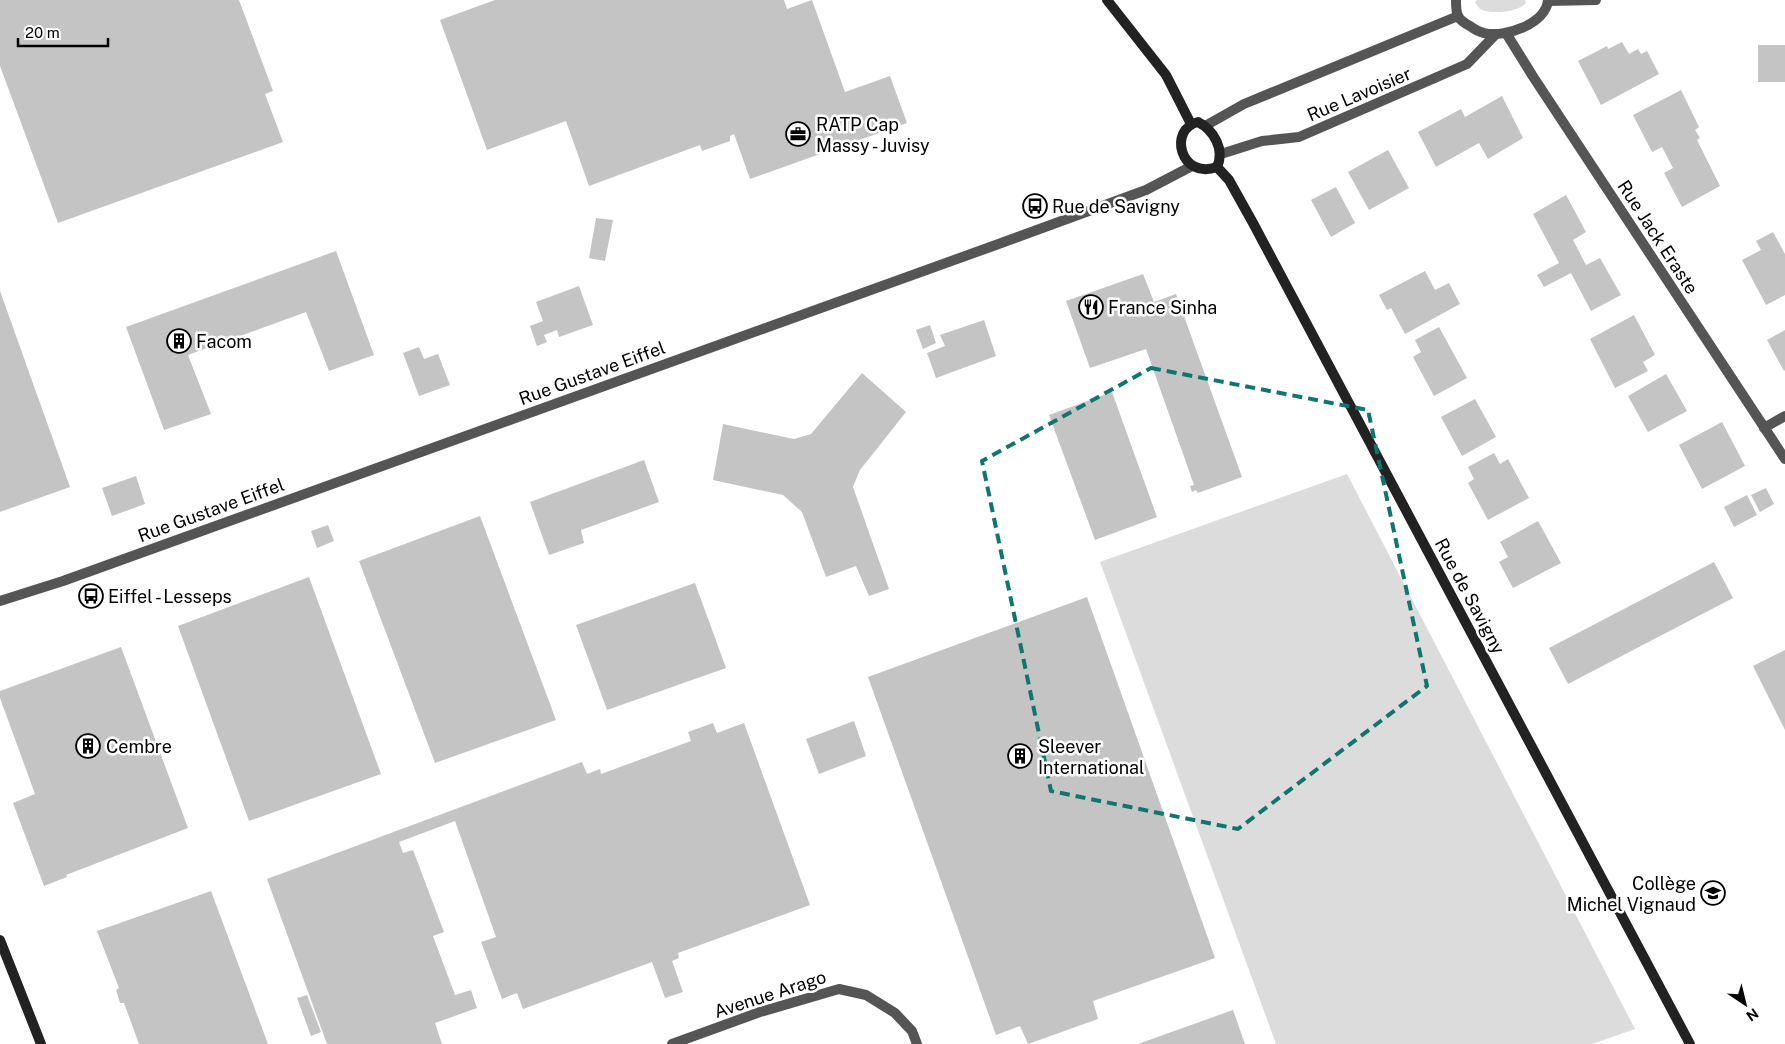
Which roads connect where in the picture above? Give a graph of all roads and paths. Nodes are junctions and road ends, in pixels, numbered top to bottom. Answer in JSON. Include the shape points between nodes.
{"nodes":[{"id":1,"x":1107,"y":0,"type":"edge"},
{"id":2,"x":1456,"y":0,"type":"edge"},
{"id":3,"x":1548,"y":0,"type":"edge"},
{"id":4,"x":1596,"y":0,"type":"edge"},
{"id":5,"x":1458,"y":16,"type":"junction"},
{"id":6,"x":1501,"y":33,"type":"junction"},
{"id":7,"x":1191,"y":124,"type":"junction"},
{"id":8,"x":1205,"y":126,"type":"junction"},
{"id":9,"x":1221,"y":154,"type":"junction"},
{"id":10,"x":1192,"y":166,"type":"junction"},
{"id":11,"x":1216,"y":167,"type":"junction"},
{"id":12,"x":1785,"y":416,"type":"edge"},
{"id":13,"x":1764,"y":428,"type":"junction"},
{"id":14,"x":1785,"y":459,"type":"edge"},
{"id":15,"x":0,"y":601,"type":"edge"},
{"id":16,"x":0,"y":940,"type":"edge"},
{"id":17,"x":41,"y":1044,"type":"edge"},
{"id":18,"x":672,"y":1044,"type":"edge"},
{"id":19,"x":917,"y":1044,"type":"edge"},
{"id":20,"x":1690,"y":1044,"type":"edge"}],
"edges":[{"from":1,"to":7,"type":"street","via":[[1166,75]]},
{"from":2,"to":5,"type":"street"},
{"from":3,"to":4,"type":"street"},
{"from":3,"to":6,"type":"street","via":[[1548,6],[1535,22]]},
{"from":5,"to":6,"type":"street","via":[[1479,31]]},
{"from":5,"to":8,"type":"street","name":"Rue Lavoisier","via":[[1244,104]]},
{"from":6,"to":9,"type":"street","name":"Rue Lavoisier","via":[[1467,64],[1299,138],[1262,141]]},
{"from":6,"to":13,"type":"street","name":"Rue Jack Eraste"},
{"from":7,"to":8,"type":"street","via":[[1198,122]]},
{"from":7,"to":10,"type":"street","via":[[1184,130],[1181,140],[1185,159]]},
{"from":8,"to":9,"type":"street"},
{"from":9,"to":11,"type":"street"},
{"from":10,"to":11,"type":"street","via":[[1199,170]]},
{"from":10,"to":15,"type":"street","name":"Rue Gustave Eiffel","via":[[1146,190],[993,246]]},
{"from":11,"to":20,"type":"street","name":"Rue de Savigny","via":[[1228,180],[1253,223]]},
{"from":12,"to":13,"type":"street"},
{"from":13,"to":14,"type":"street","name":"Rue Jack Eraste"},
{"from":16,"to":17,"type":"street"},
{"from":18,"to":19,"type":"street","name":"Avenue Arago","via":[[760,1012],[838,989],[866,995],[895,1013],[912,1031]]}]}
